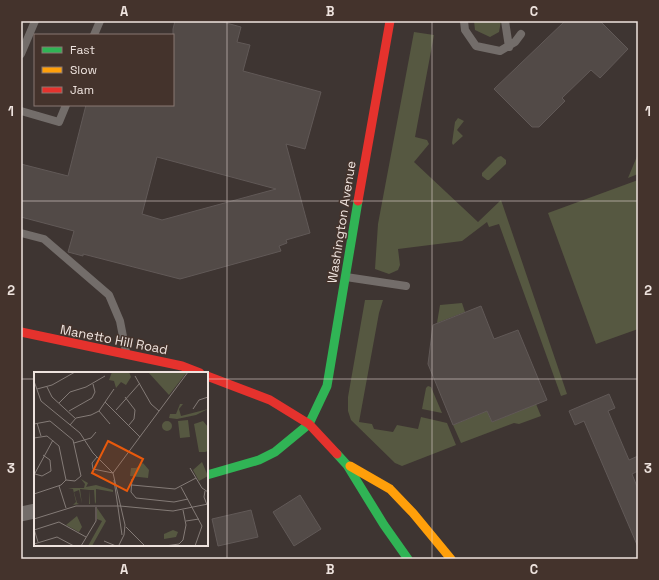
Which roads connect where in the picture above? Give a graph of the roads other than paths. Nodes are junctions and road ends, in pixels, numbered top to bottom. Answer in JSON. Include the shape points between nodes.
{"nodes":[{"id":1,"x":35,"y":21,"type":"edge"},
{"id":2,"x":100,"y":21,"type":"edge"},
{"id":3,"x":390,"y":21,"type":"edge"},
{"id":4,"x":464,"y":21,"type":"edge"},
{"id":5,"x":505,"y":21,"type":"edge"},
{"id":6,"x":94,"y":34,"type":"edge"},
{"id":7,"x":521,"y":34,"type":"dead end"},
{"id":8,"x":509,"y":47,"type":"junction"},
{"id":9,"x":21,"y":54,"type":"edge"},
{"id":10,"x":66,"y":106,"type":"edge"},
{"id":11,"x":21,"y":111,"type":"edge"},
{"id":12,"x":21,"y":233,"type":"edge"},
{"id":13,"x":345,"y":277,"type":"junction"},
{"id":14,"x":406,"y":286,"type":"dead end"},
{"id":15,"x":21,"y":332,"type":"edge"},
{"id":16,"x":126,"y":355,"type":"junction"},
{"id":17,"x":197,"y":372,"type":"edge"},
{"id":18,"x":208,"y":376,"type":"edge"},
{"id":19,"x":309,"y":424,"type":"junction"},
{"id":20,"x":348,"y":464,"type":"junction"},
{"id":21,"x":208,"y":475,"type":"edge"},
{"id":22,"x":34,"y":511,"type":"edge"},
{"id":23,"x":21,"y":514,"type":"edge"},
{"id":24,"x":408,"y":559,"type":"edge"},
{"id":25,"x":451,"y":559,"type":"edge"}],
"edges":[{"from":1,"to":9,"type":"lane"},
{"from":2,"to":6,"type":"lane"},
{"from":3,"to":13,"type":"main road","name":"Washington Avenue"},
{"from":4,"to":8,"type":"lane","via":[[465,30],[476,46],[500,51]]},
{"from":5,"to":8,"type":"lane"},
{"from":7,"to":8,"type":"lane"},
{"from":10,"to":11,"type":"lane","via":[[59,122]]},
{"from":12,"to":16,"type":"lane","via":[[44,239],[109,295],[120,321]]},
{"from":13,"to":14,"type":"lane"},
{"from":13,"to":19,"type":"main road","name":"Washington Avenue","via":[[327,386]]},
{"from":15,"to":16,"type":"main road","name":"Manetto Hill Road"},
{"from":16,"to":17,"type":"main road","name":"Manetto Hill Road","via":[[182,366]]},
{"from":18,"to":19,"type":"main road","via":[[270,400]]},
{"from":19,"to":20,"type":"main road"},
{"from":19,"to":21,"type":"main road","via":[[275,452],[259,460]]},
{"from":20,"to":24,"type":"main road","via":[[384,525]]},
{"from":20,"to":25,"type":"main road","via":[[390,489]]},
{"from":22,"to":23,"type":"street"}]}
